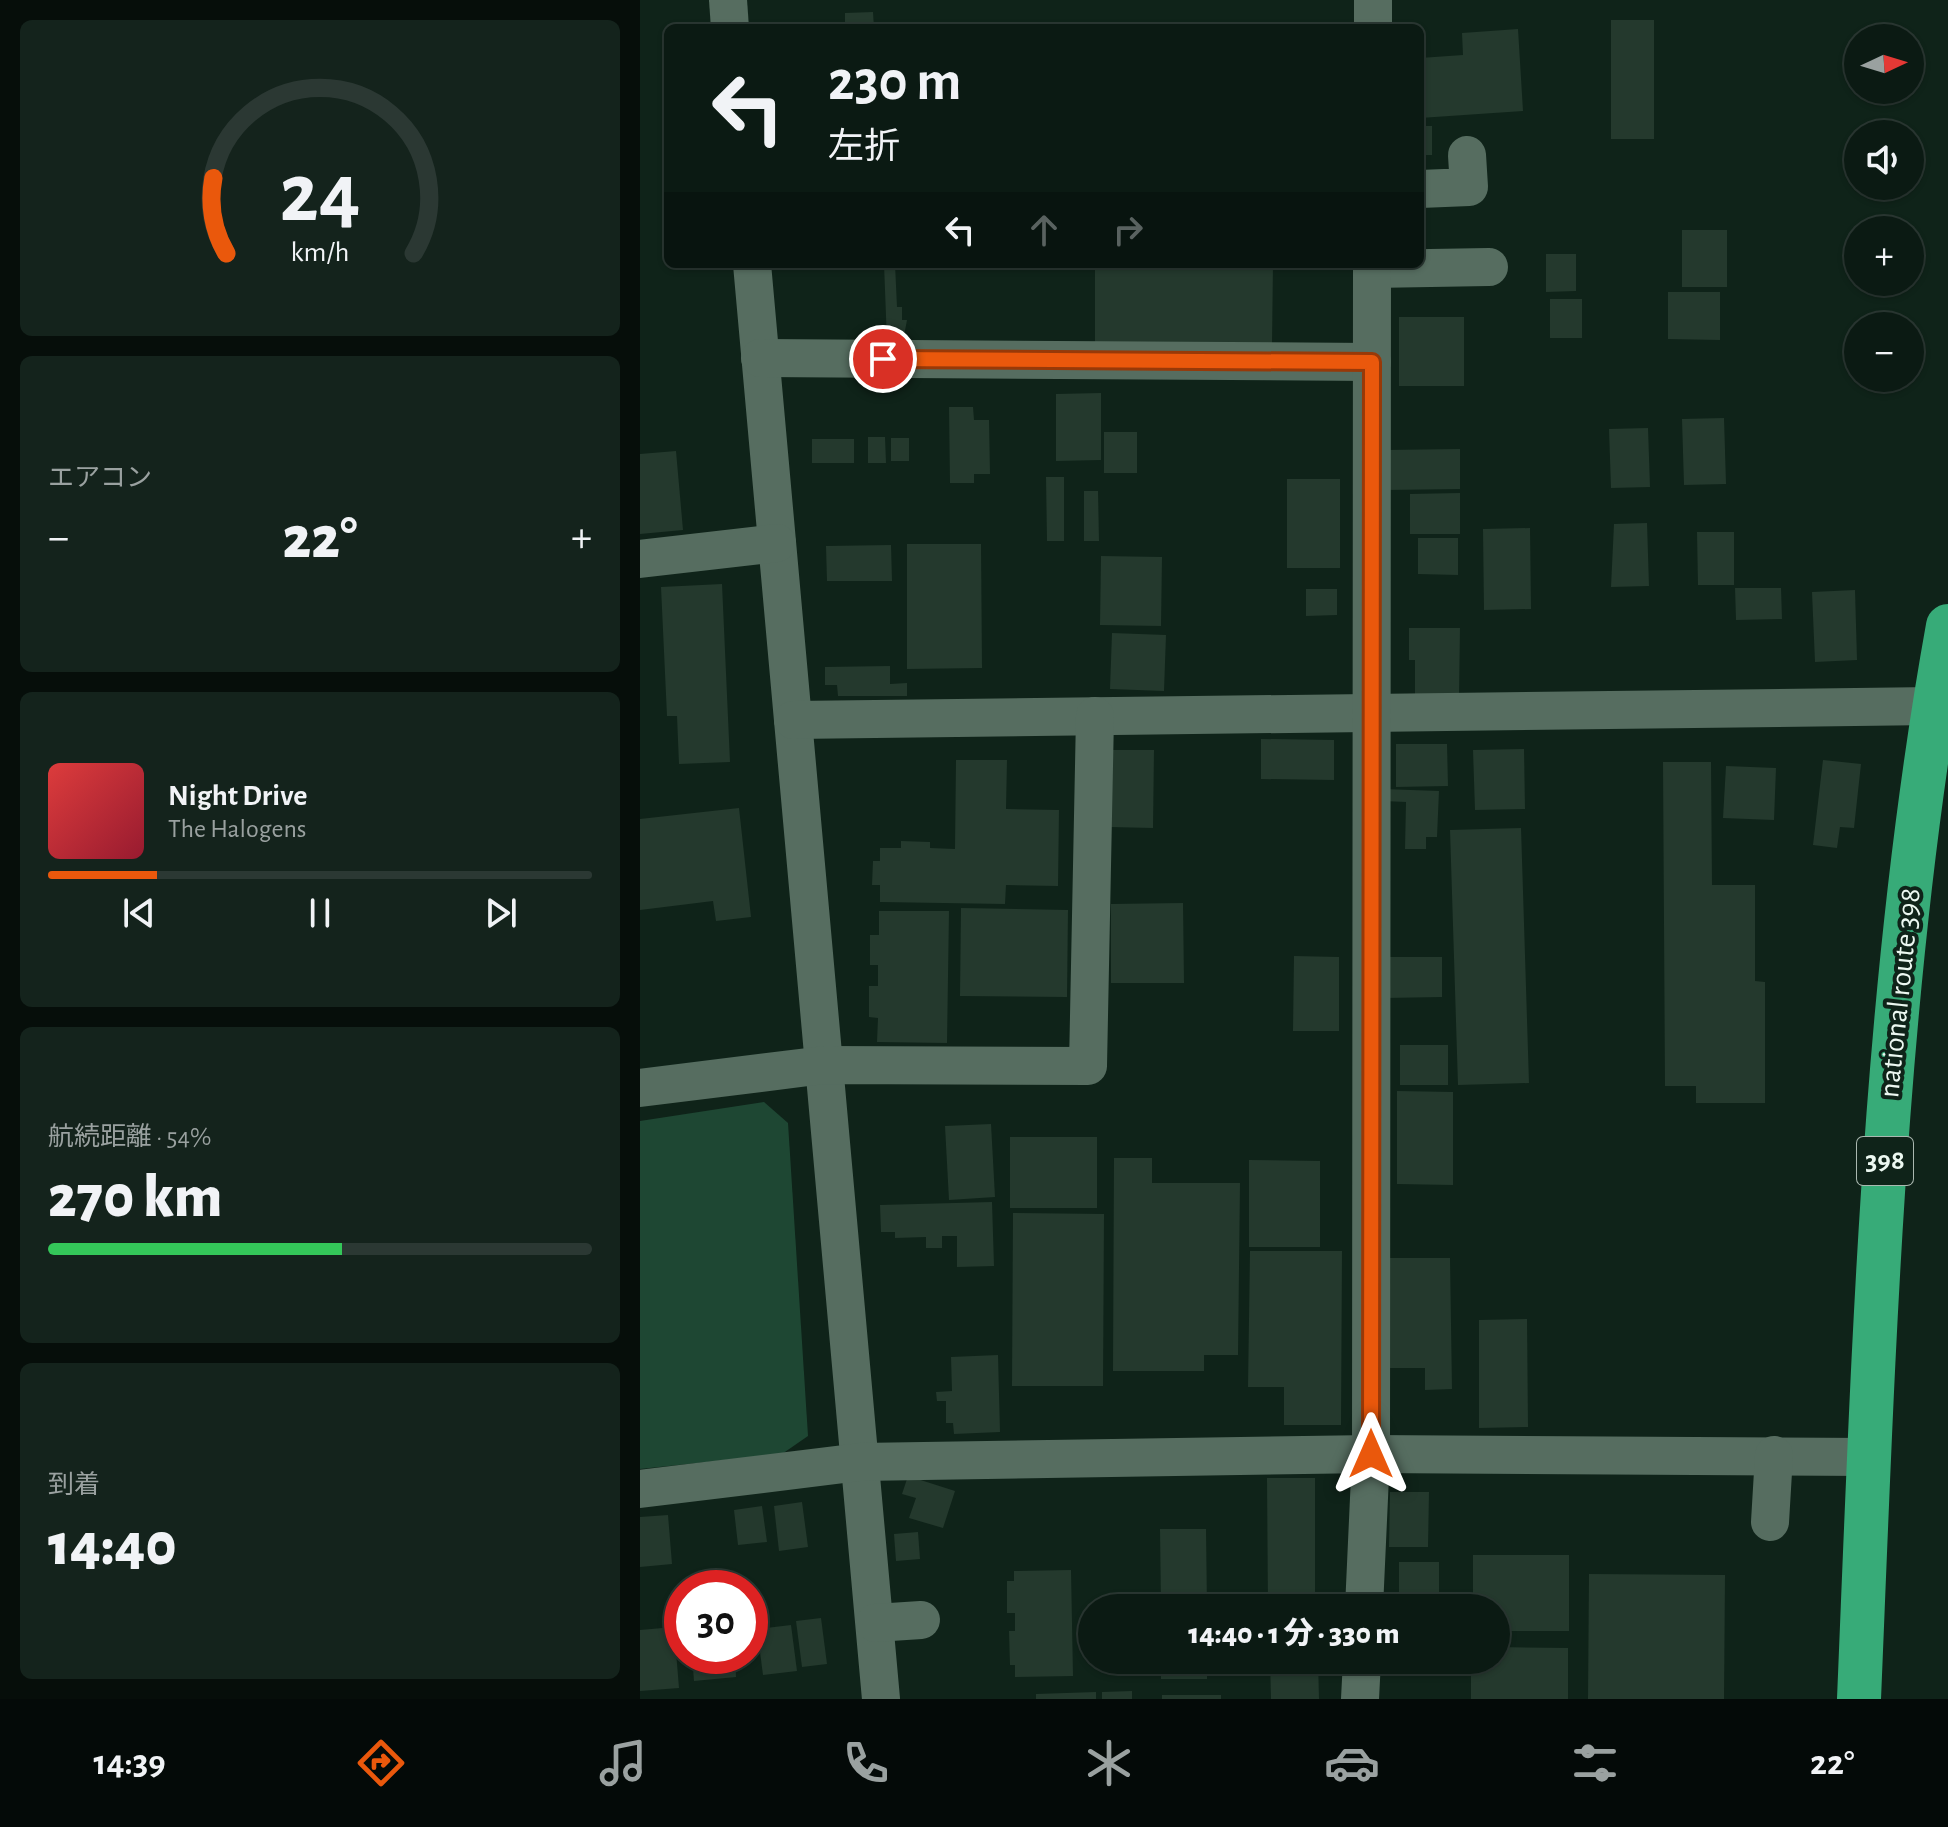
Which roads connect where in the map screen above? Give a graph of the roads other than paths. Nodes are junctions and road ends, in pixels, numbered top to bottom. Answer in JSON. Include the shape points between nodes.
{"nodes":[{"id":1,"x":728,"y":0,"type":"edge"},
{"id":2,"x":1373,"y":0,"type":"edge"},
{"id":3,"x":730,"y":24,"type":"edge"},
{"id":4,"x":1373,"y":24,"type":"edge"},
{"id":5,"x":1467,"y":155,"type":"dead end"},
{"id":6,"x":1424,"y":189,"type":"edge"},
{"id":7,"x":1424,"y":267,"type":"edge"},
{"id":8,"x":1489,"y":267,"type":"dead end"},
{"id":9,"x":752,"y":268,"type":"edge"},
{"id":10,"x":1372,"y":268,"type":"edge"},
{"id":11,"x":760,"y":358,"type":"junction"},
{"id":12,"x":1372,"y":362,"type":"junction"},
{"id":13,"x":777,"y":543,"type":"junction"},
{"id":14,"x":640,"y":559,"type":"edge"},
{"id":15,"x":1948,"y":626,"type":"edge"},
{"id":16,"x":1933,"y":706,"type":"junction"},
{"id":17,"x":1372,"y":713,"type":"junction"},
{"id":18,"x":1095,"y":716,"type":"junction"},
{"id":19,"x":793,"y":720,"type":"junction"},
{"id":20,"x":824,"y":1065,"type":"junction"},
{"id":21,"x":640,"y":1088,"type":"edge"},
{"id":22,"x":1371,"y":1454,"type":"junction"},
{"id":23,"x":1774,"y":1455,"type":"junction"},
{"id":24,"x":1869,"y":1457,"type":"junction"},
{"id":25,"x":860,"y":1462,"type":"junction"},
{"id":26,"x":640,"y":1489,"type":"edge"},
{"id":27,"x":1770,"y":1522,"type":"dead end"},
{"id":28,"x":1365,"y":1594,"type":"edge"},
{"id":29,"x":921,"y":1620,"type":"dead end"},
{"id":30,"x":875,"y":1623,"type":"junction"},
{"id":31,"x":1361,"y":1674,"type":"edge"},
{"id":32,"x":881,"y":1699,"type":"edge"},
{"id":33,"x":1360,"y":1699,"type":"edge"},
{"id":34,"x":1859,"y":1699,"type":"edge"}],
"edges":[{"from":1,"to":3,"type":"street"},
{"from":2,"to":4,"type":"street"},
{"from":5,"to":6,"type":"street","via":[[1469,187]]},
{"from":7,"to":8,"type":"street"},
{"from":9,"to":11,"type":"street"},
{"from":10,"to":12,"type":"street"},
{"from":11,"to":12,"type":"street"},
{"from":11,"to":13,"type":"street"},
{"from":12,"to":17,"type":"street"},
{"from":13,"to":14,"type":"street"},
{"from":13,"to":19,"type":"street"},
{"from":15,"to":16,"type":"highway","name":"national route 398","number":"398"},
{"from":16,"to":17,"type":"street"},
{"from":16,"to":24,"type":"highway","name":"national route 398","number":"398","via":[[1890,1060]]},
{"from":17,"to":18,"type":"street"},
{"from":17,"to":22,"type":"street","via":[[1355,1134]]},
{"from":18,"to":19,"type":"street"},
{"from":18,"to":20,"type":"street","via":[[1088,1066]]},
{"from":19,"to":20,"type":"street"},
{"from":20,"to":21,"type":"street"},
{"from":20,"to":25,"type":"street","via":[[863,1314]]},
{"from":22,"to":23,"type":"street"},
{"from":22,"to":25,"type":"street"},
{"from":22,"to":28,"type":"street"},
{"from":23,"to":24,"type":"street"},
{"from":23,"to":27,"type":"street"},
{"from":24,"to":34,"type":"highway","name":"national route 398","number":"398"},
{"from":25,"to":26,"type":"street"},
{"from":25,"to":30,"type":"street"},
{"from":29,"to":30,"type":"street"},
{"from":30,"to":32,"type":"street"},
{"from":31,"to":33,"type":"street"}]}
